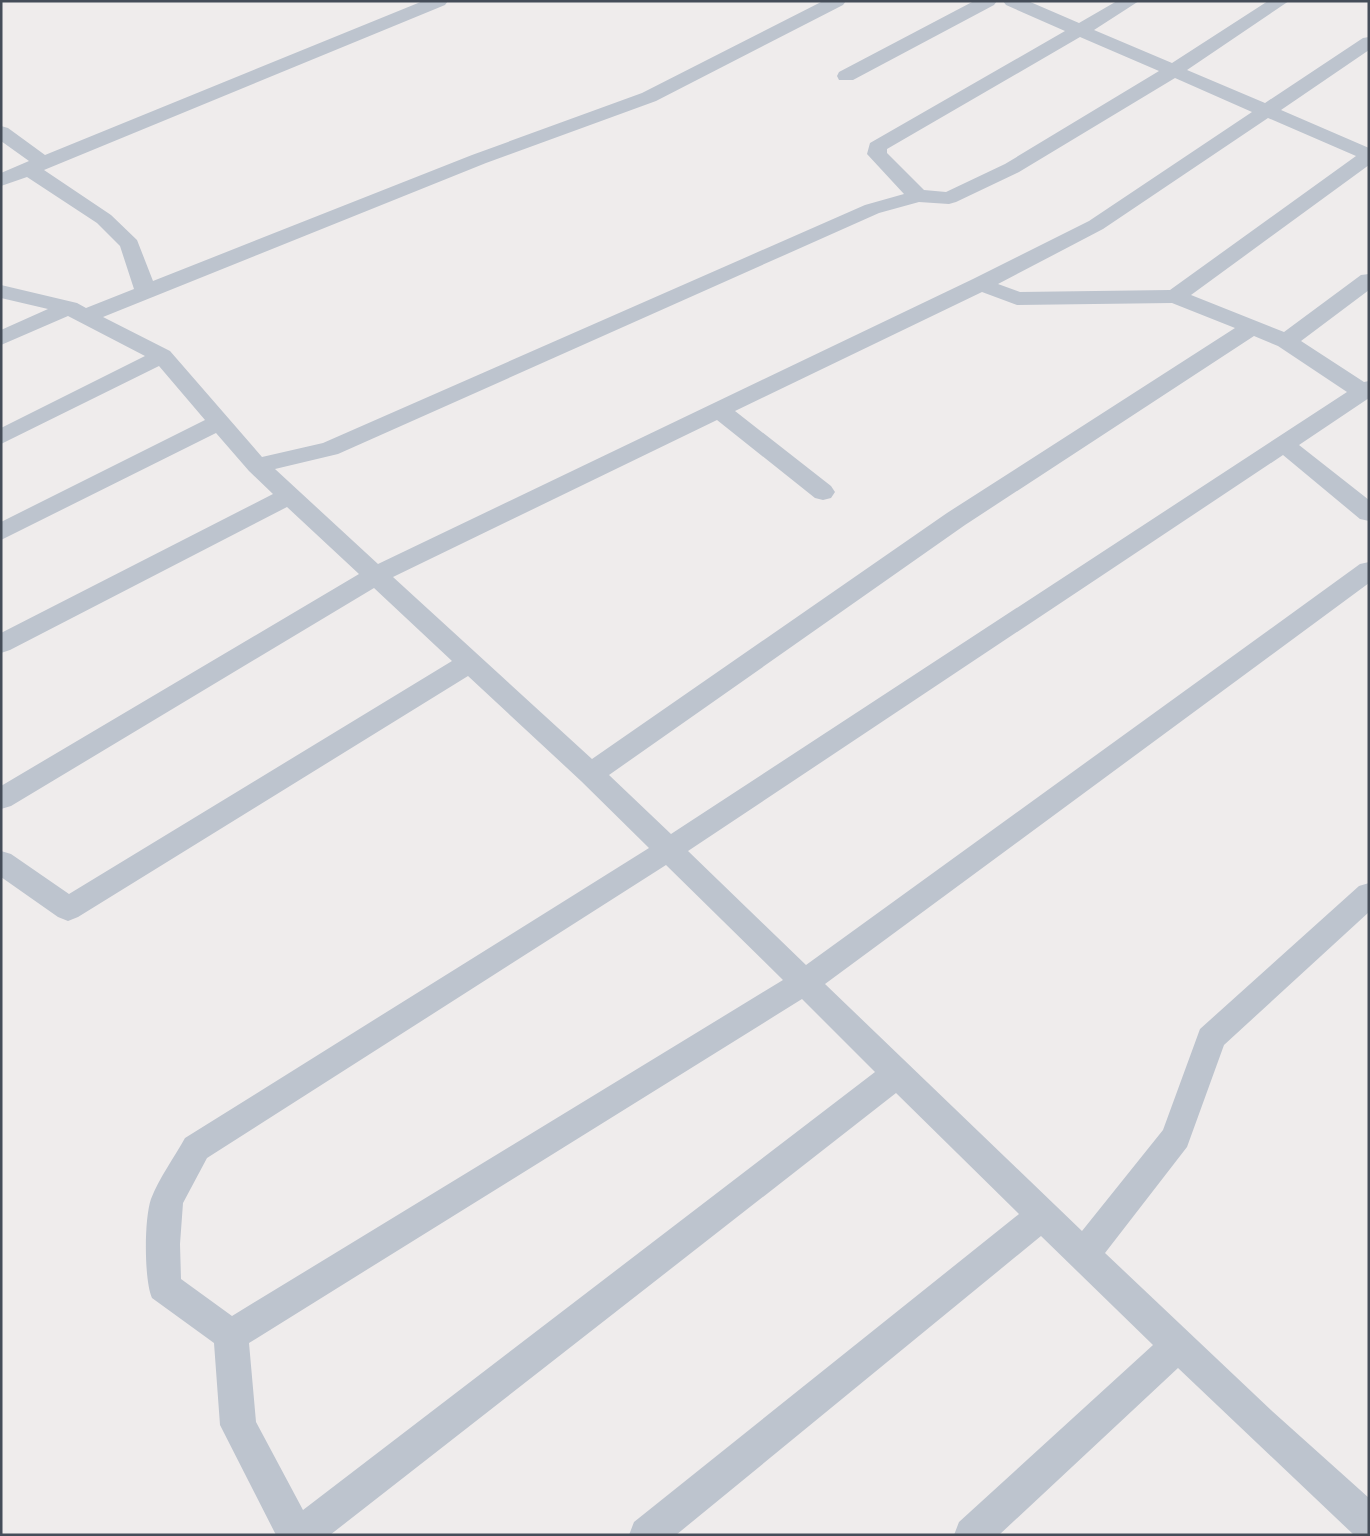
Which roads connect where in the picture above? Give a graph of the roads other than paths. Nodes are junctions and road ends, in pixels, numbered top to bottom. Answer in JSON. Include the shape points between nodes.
{"nodes":[{"id":1,"x":439,"y":1,"type":"edge"},
{"id":2,"x":837,"y":1,"type":"edge"},
{"id":3,"x":988,"y":1,"type":"edge"},
{"id":4,"x":1012,"y":1,"type":"edge"},
{"id":5,"x":1130,"y":1,"type":"edge"},
{"id":6,"x":1280,"y":1,"type":"edge"},
{"id":7,"x":1080,"y":31,"type":"junction"},
{"id":8,"x":1369,"y":42,"type":"edge"},
{"id":9,"x":1173,"y":71,"type":"junction"},
{"id":10,"x":846,"y":76,"type":"dead end"},
{"id":11,"x":1267,"y":110,"type":"junction"},
{"id":12,"x":1,"y":132,"type":"edge"},
{"id":13,"x":1369,"y":155,"type":"edge"},
{"id":14,"x":37,"y":166,"type":"junction"},
{"id":15,"x":1,"y":180,"type":"edge"},
{"id":16,"x":918,"y":196,"type":"junction"},
{"id":17,"x":1369,"y":280,"type":"edge"},
{"id":18,"x":981,"y":284,"type":"junction"},
{"id":19,"x":1,"y":291,"type":"edge"},
{"id":20,"x":146,"y":292,"type":"junction"},
{"id":21,"x":1175,"y":296,"type":"junction"},
{"id":22,"x":77,"y":312,"type":"junction"},
{"id":23,"x":1252,"y":327,"type":"junction"},
{"id":24,"x":1,"y":338,"type":"edge"},
{"id":25,"x":1286,"y":341,"type":"junction"},
{"id":26,"x":162,"y":356,"type":"junction"},
{"id":27,"x":1366,"y":390,"type":"edge"},
{"id":28,"x":719,"y":410,"type":"junction"},
{"id":29,"x":220,"y":422,"type":"junction"},
{"id":30,"x":1,"y":437,"type":"edge"},
{"id":31,"x":1284,"y":444,"type":"junction"},
{"id":32,"x":258,"y":466,"type":"junction"},
{"id":33,"x":823,"y":492,"type":"dead end"},
{"id":34,"x":290,"y":495,"type":"junction"},
{"id":35,"x":1369,"y":513,"type":"edge"},
{"id":36,"x":1,"y":532,"type":"edge"},
{"id":37,"x":1369,"y":570,"type":"edge"},
{"id":38,"x":376,"y":575,"type":"junction"},
{"id":39,"x":1,"y":644,"type":"edge"},
{"id":40,"x":471,"y":662,"type":"junction"},
{"id":41,"x":591,"y":774,"type":"junction"},
{"id":42,"x":1,"y":799,"type":"edge"},
{"id":43,"x":670,"y":849,"type":"junction"},
{"id":44,"x":1,"y":862,"type":"edge"},
{"id":45,"x":1369,"y":894,"type":"edge"},
{"id":46,"x":805,"y":982,"type":"junction"},
{"id":47,"x":898,"y":1073,"type":"junction"},
{"id":48,"x":1042,"y":1215,"type":"junction"},
{"id":49,"x":1084,"y":1255,"type":"junction"},
{"id":50,"x":231,"y":1335,"type":"junction"},
{"id":51,"x":1178,"y":1345,"type":"junction"},
{"id":52,"x":1361,"y":1525,"type":"edge"},
{"id":53,"x":298,"y":1535,"type":"edge"},
{"id":54,"x":647,"y":1535,"type":"edge"},
{"id":55,"x":972,"y":1535,"type":"edge"}],
"edges":[{"from":1,"to":14,"type":"street"},
{"from":2,"to":20,"type":"street","via":[[649,97],[479,159]]},
{"from":3,"to":10,"type":"street"},
{"from":4,"to":7,"type":"street"},
{"from":5,"to":7,"type":"street"},
{"from":6,"to":9,"type":"street"},
{"from":7,"to":9,"type":"street"},
{"from":7,"to":16,"type":"street","via":[[877,147],[877,154]]},
{"from":8,"to":11,"type":"street"},
{"from":9,"to":11,"type":"street"},
{"from":9,"to":16,"type":"street","via":[[1012,168],[949,198]]},
{"from":11,"to":13,"type":"street"},
{"from":11,"to":18,"type":"street","via":[[1096,225]]},
{"from":12,"to":14,"type":"street"},
{"from":13,"to":21,"type":"street"},
{"from":14,"to":15,"type":"street"},
{"from":14,"to":20,"type":"street","via":[[130,244]]},
{"from":16,"to":32,"type":"street","via":[[872,208],[330,449]]},
{"from":17,"to":25,"type":"street"},
{"from":18,"to":21,"type":"street","via":[[1017,299]]},
{"from":18,"to":28,"type":"street"},
{"from":19,"to":22,"type":"street"},
{"from":20,"to":22,"type":"street"},
{"from":21,"to":23,"type":"street"},
{"from":22,"to":24,"type":"street"},
{"from":22,"to":26,"type":"street"},
{"from":23,"to":25,"type":"street"},
{"from":23,"to":41,"type":"street","via":[[956,519]]},
{"from":25,"to":27,"type":"street"},
{"from":26,"to":29,"type":"street"},
{"from":26,"to":30,"type":"street"},
{"from":27,"to":31,"type":"street"},
{"from":28,"to":33,"type":"street"},
{"from":28,"to":38,"type":"street"},
{"from":29,"to":32,"type":"street"},
{"from":29,"to":36,"type":"street"},
{"from":31,"to":35,"type":"street"},
{"from":31,"to":43,"type":"street"},
{"from":32,"to":34,"type":"street"},
{"from":34,"to":38,"type":"street"},
{"from":34,"to":39,"type":"street"},
{"from":37,"to":46,"type":"street"},
{"from":38,"to":40,"type":"street"},
{"from":38,"to":42,"type":"street"},
{"from":40,"to":41,"type":"street"},
{"from":40,"to":44,"type":"street","via":[[68,909]]},
{"from":41,"to":43,"type":"street"},
{"from":43,"to":46,"type":"street"},
{"from":43,"to":50,"type":"street","via":[[196,1148],[167,1201],[162,1244],[164,1287]]},
{"from":45,"to":49,"type":"street","via":[[1211,1038],[1176,1137]]},
{"from":46,"to":47,"type":"street"},
{"from":46,"to":50,"type":"street"},
{"from":47,"to":48,"type":"street"},
{"from":47,"to":53,"type":"street"},
{"from":48,"to":49,"type":"street"},
{"from":48,"to":54,"type":"street"},
{"from":49,"to":51,"type":"street"},
{"from":50,"to":53,"type":"street","via":[[238,1425]]},
{"from":51,"to":52,"type":"street"},
{"from":51,"to":55,"type":"street"}]}
